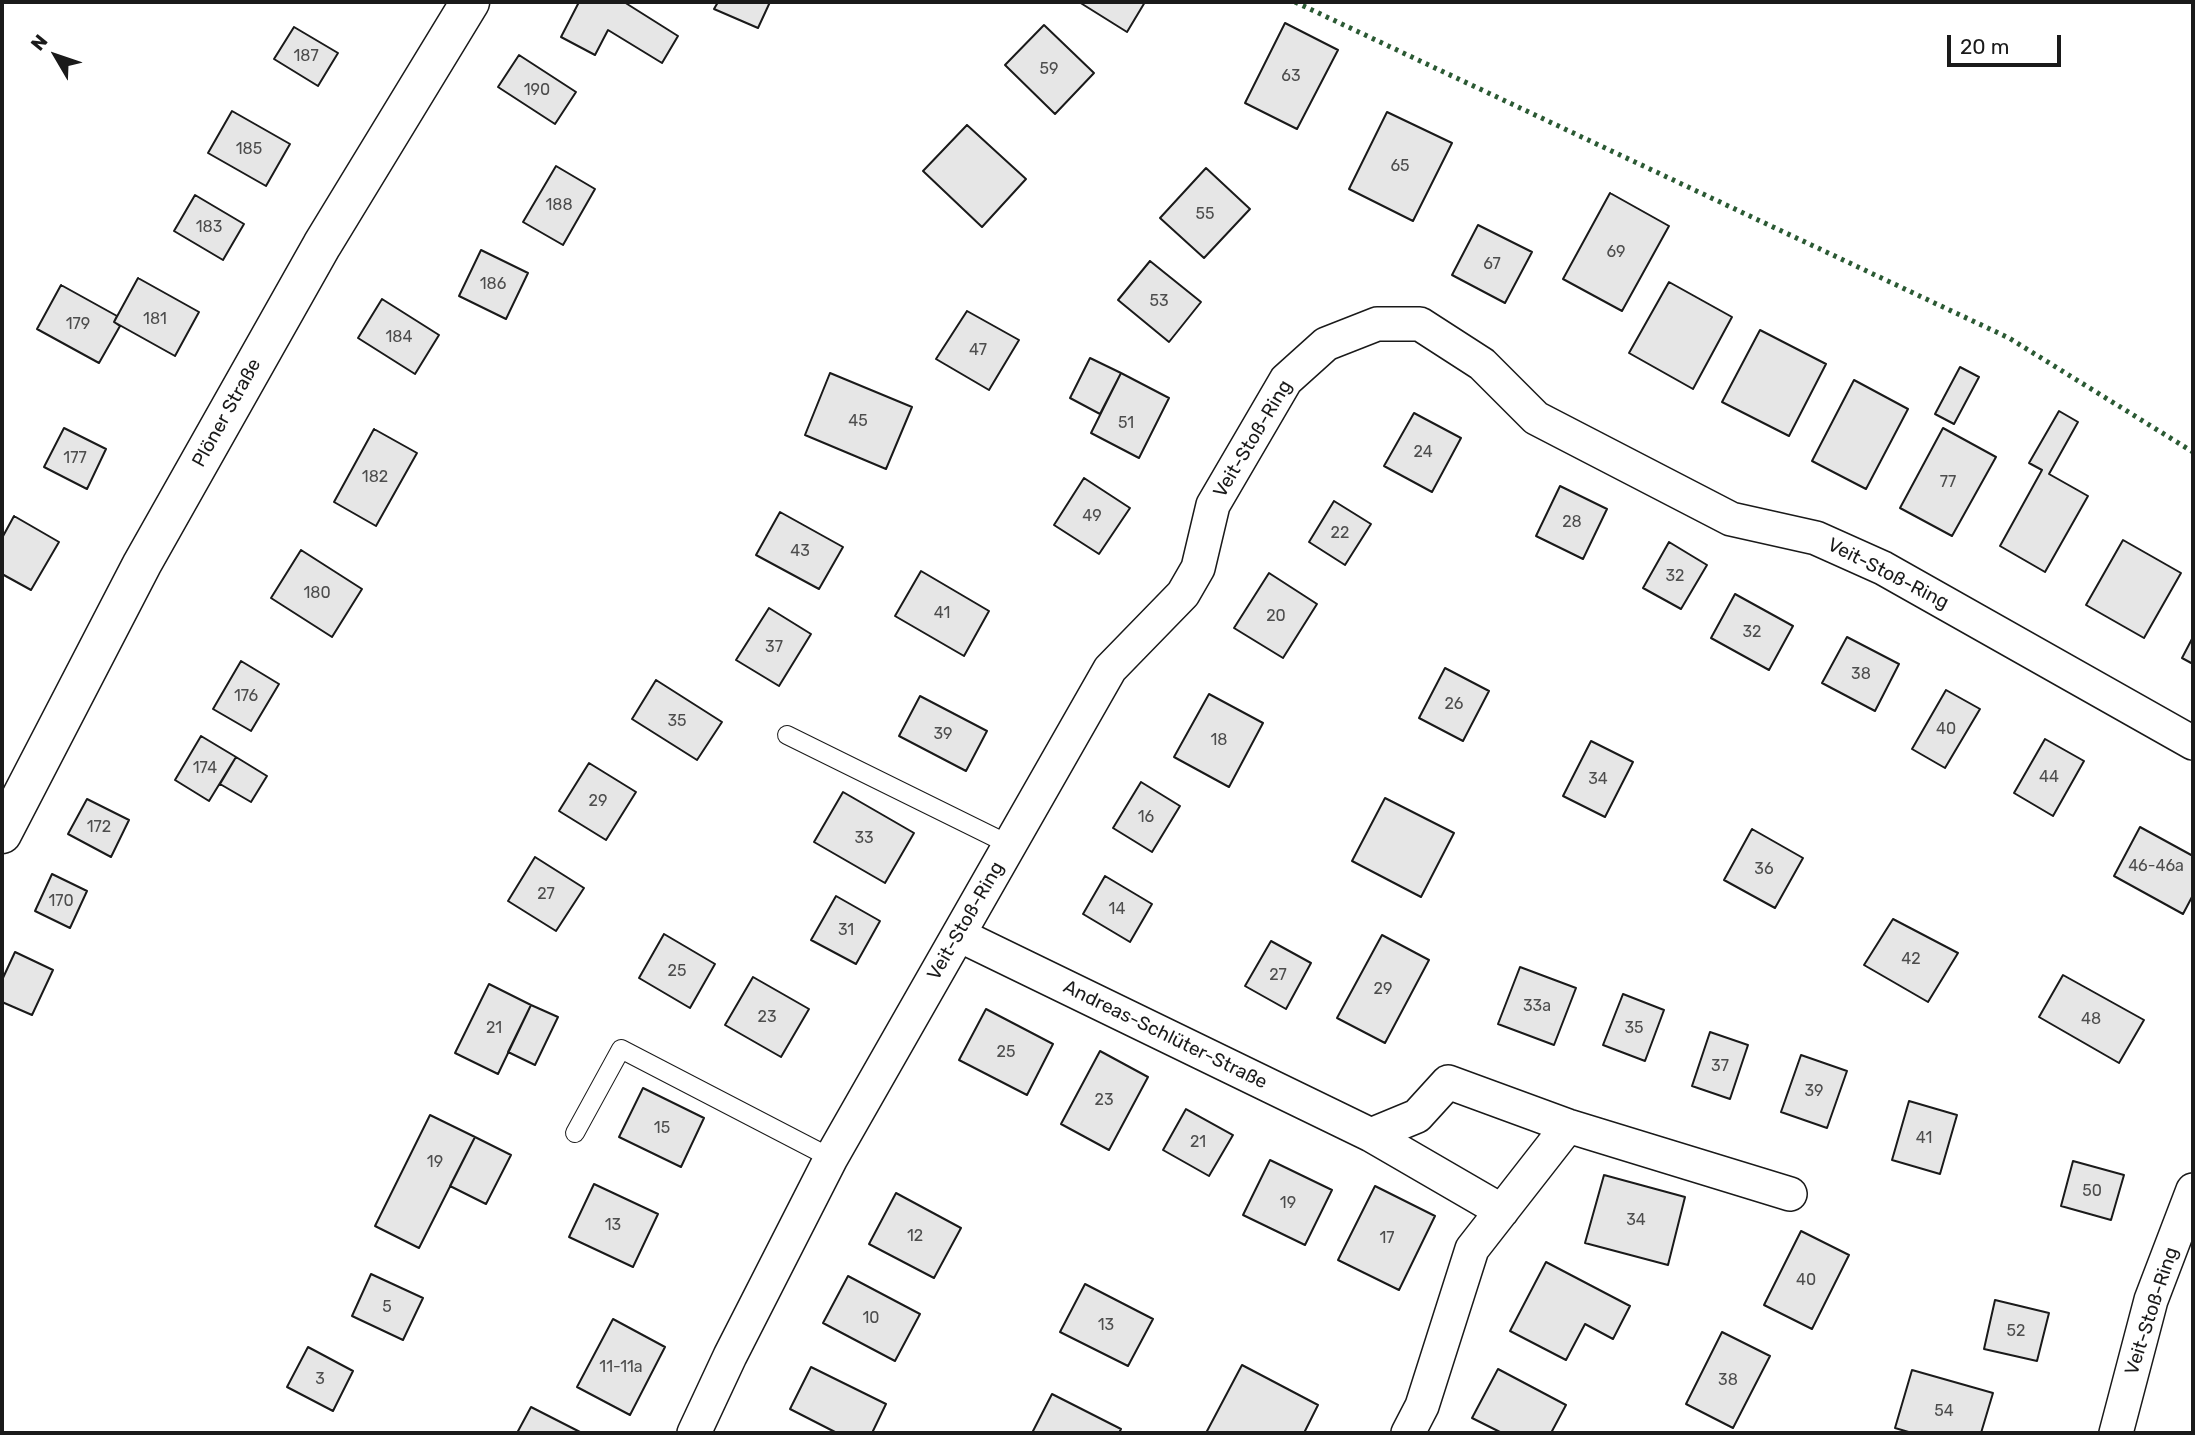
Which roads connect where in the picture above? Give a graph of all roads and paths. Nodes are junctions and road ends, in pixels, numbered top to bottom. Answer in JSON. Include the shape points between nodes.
{"nodes":[{"id":1,"x":470,"y":2,"type":"edge"},
{"id":2,"x":787,"y":735,"type":"dead end"},
{"id":3,"x":2193,"y":743,"type":"edge"},
{"id":4,"x":2,"y":834,"type":"edge"},
{"id":5,"x":1010,"y":845,"type":"junction"},
{"id":6,"x":959,"y":935,"type":"junction"},
{"id":7,"x":1568,"y":1126,"type":"junction"},
{"id":8,"x":575,"y":1133,"type":"dead end"},
{"id":9,"x":1371,"y":1135,"type":"junction"},
{"id":10,"x":831,"y":1158,"type":"junction"},
{"id":11,"x":2193,"y":1190,"type":"edge"},
{"id":12,"x":1790,"y":1194,"type":"dead end"},
{"id":13,"x":1502,"y":1211,"type":"junction"},
{"id":14,"x":694,"y":1433,"type":"edge"},
{"id":15,"x":1408,"y":1433,"type":"edge"},
{"id":16,"x":2116,"y":1433,"type":"edge"}],
"edges":[{"from":1,"to":4,"type":"main road","name":"Plöner Straße","via":[[323,244],[169,517]]},
{"from":2,"to":5,"type":"lane"},
{"from":3,"to":5,"type":"street","name":"Veit-Stoß-Ring","via":[[1883,568],[1816,538],[1731,519],[1536,418],[1482,364],[1420,324],[1377,324],[1326,344],[1286,380],[1213,505],[1198,568],[1183,594],[1110,669]]},
{"from":5,"to":6,"type":"street","name":"Veit-Stoß-Ring"},
{"from":6,"to":9,"type":"street","name":"Andreas-Schlüter-Straße"},
{"from":6,"to":10,"type":"street","name":"Veit-Stoß-Ring"},
{"from":7,"to":9,"type":"street","via":[[1448,1082],[1417,1116]]},
{"from":7,"to":12,"type":"street"},
{"from":7,"to":13,"type":"street"},
{"from":8,"to":10,"type":"lane","via":[[621,1049]]},
{"from":9,"to":13,"type":"street","name":"Andreas-Schlüter-Straße"},
{"from":10,"to":14,"type":"street","name":"Veit-Stoß-Ring"},
{"from":11,"to":16,"type":"street","name":"Veit-Stoß-Ring","via":[[2151,1300]]},
{"from":13,"to":15,"type":"street","via":[[1472,1249],[1422,1406]]}]}
